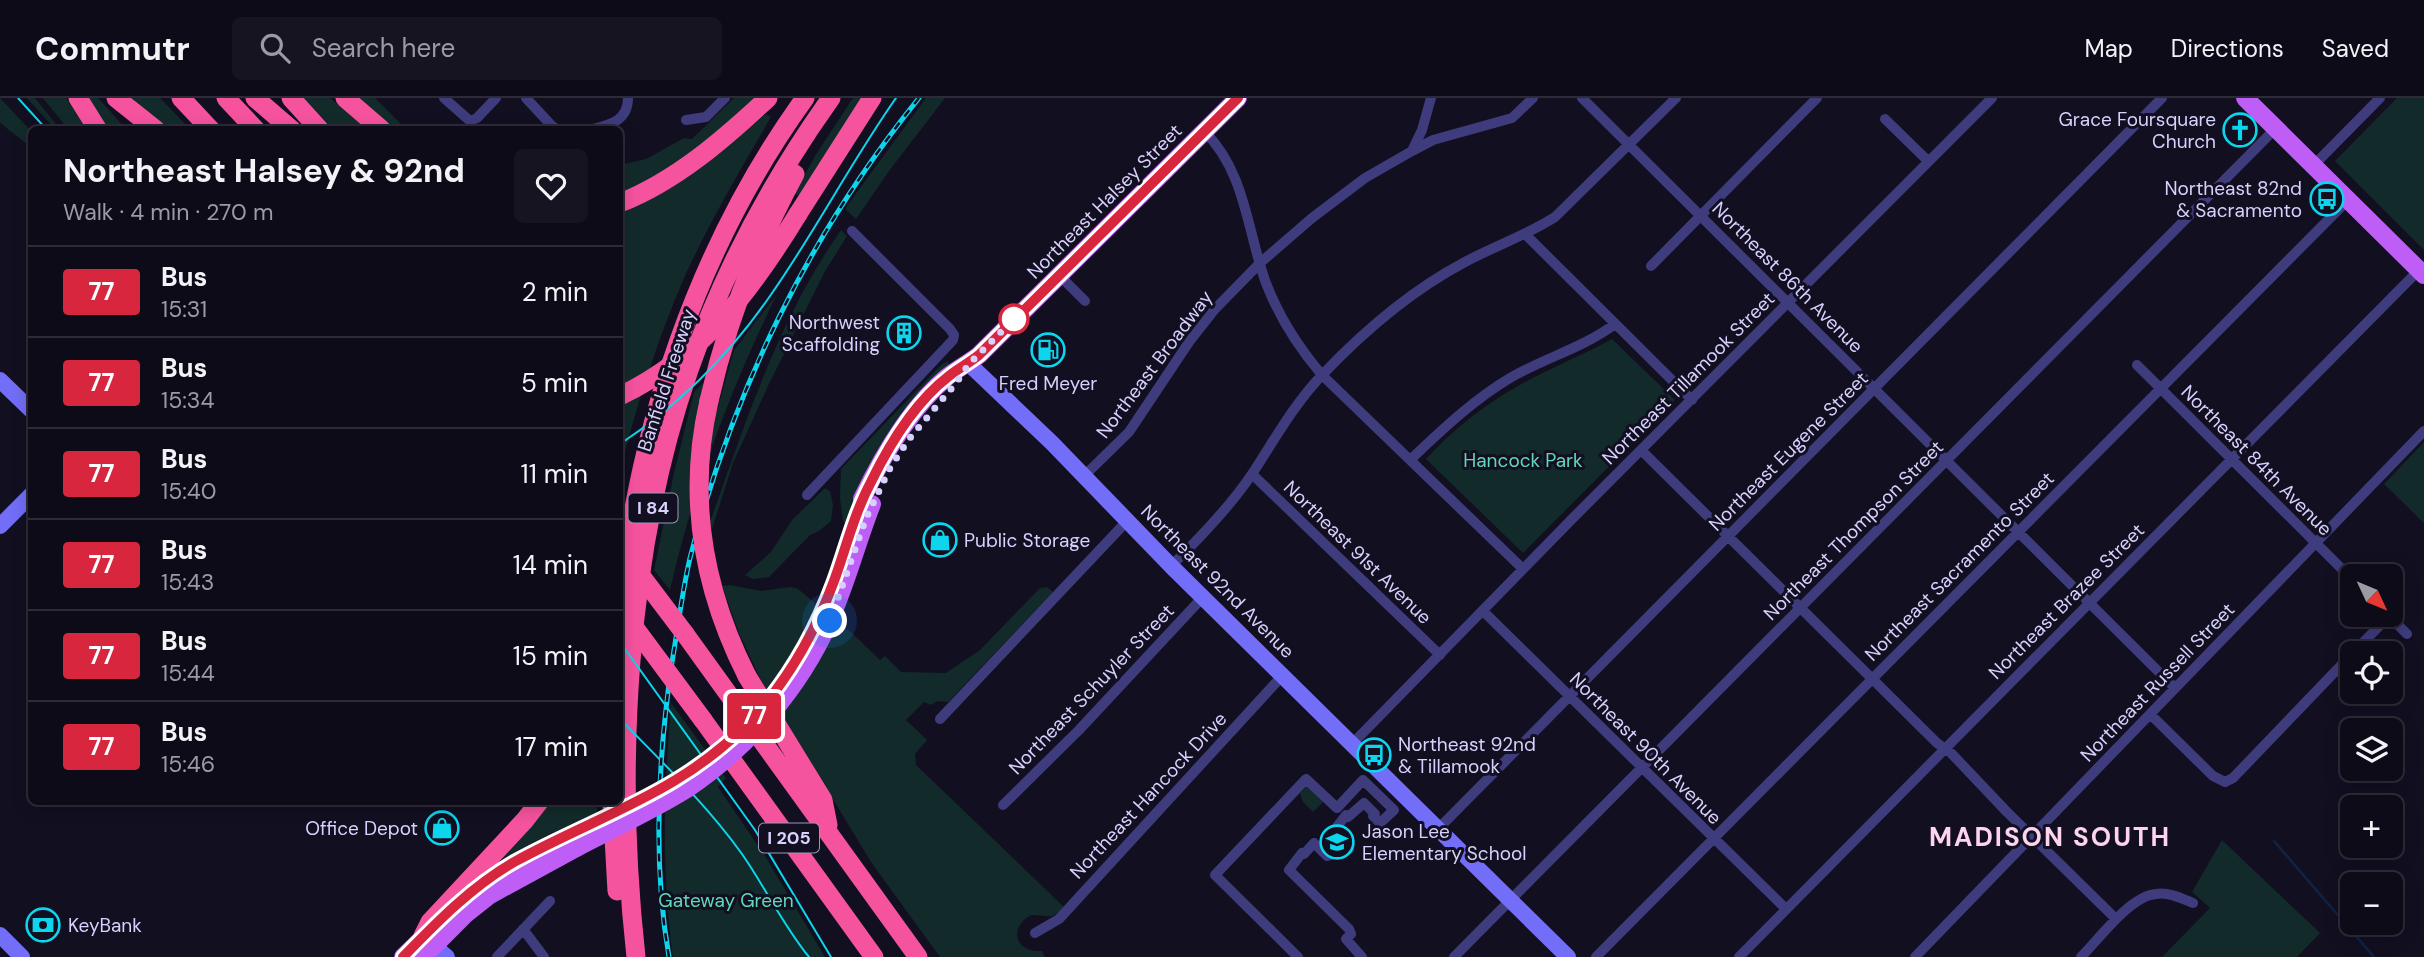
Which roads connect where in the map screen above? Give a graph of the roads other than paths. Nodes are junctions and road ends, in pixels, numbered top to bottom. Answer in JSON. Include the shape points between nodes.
{"nodes":[{"id":1,"x":78,"y":98,"type":"edge"},
{"id":2,"x":116,"y":98,"type":"edge"},
{"id":3,"x":181,"y":98,"type":"edge"},
{"id":4,"x":226,"y":98,"type":"edge"},
{"id":5,"x":255,"y":98,"type":"edge"},
{"id":6,"x":292,"y":98,"type":"edge"},
{"id":7,"x":345,"y":98,"type":"edge"},
{"id":8,"x":444,"y":98,"type":"edge"},
{"id":9,"x":496,"y":98,"type":"edge"},
{"id":10,"x":526,"y":98,"type":"edge"},
{"id":11,"x":628,"y":98,"type":"edge"},
{"id":12,"x":725,"y":98,"type":"edge"},
{"id":13,"x":768,"y":98,"type":"edge"},
{"id":14,"x":805,"y":98,"type":"edge"},
{"id":15,"x":832,"y":98,"type":"edge"},
{"id":16,"x":872,"y":98,"type":"edge"},
{"id":17,"x":1238,"y":98,"type":"edge"},
{"id":18,"x":1431,"y":98,"type":"edge"},
{"id":19,"x":1533,"y":98,"type":"edge"},
{"id":20,"x":1582,"y":98,"type":"edge"},
{"id":21,"x":1676,"y":98,"type":"edge"},
{"id":22,"x":1817,"y":98,"type":"edge"},
{"id":23,"x":1992,"y":98,"type":"edge"},
{"id":24,"x":2162,"y":98,"type":"edge"},
{"id":25,"x":2245,"y":98,"type":"edge"},
{"id":26,"x":2380,"y":98,"type":"edge"},
{"id":27,"x":1885,"y":119,"type":"dead end"},
{"id":28,"x":686,"y":120,"type":"dead end"},
{"id":29,"x":96,"y":126,"type":"edge"},
{"id":30,"x":134,"y":126,"type":"edge"},
{"id":31,"x":151,"y":126,"type":"edge"},
{"id":32,"x":207,"y":126,"type":"edge"},
{"id":33,"x":252,"y":126,"type":"edge"},
{"id":34,"x":287,"y":126,"type":"edge"},
{"id":35,"x":316,"y":126,"type":"edge"},
{"id":36,"x":377,"y":126,"type":"edge"},
{"id":37,"x":552,"y":126,"type":"edge"},
{"id":38,"x":603,"y":126,"type":"edge"},
{"id":39,"x":2276,"y":128,"type":"junction"},
{"id":40,"x":1204,"y":131,"type":"junction"},
{"id":41,"x":1630,"y":145,"type":"junction"},
{"id":42,"x":1412,"y":151,"type":"junction"},
{"id":43,"x":1928,"y":162,"type":"junction"},
{"id":44,"x":2314,"y":166,"type":"junction"},
{"id":45,"x":2348,"y":200,"type":"junction"},
{"id":46,"x":623,"y":202,"type":"edge"},
{"id":47,"x":1701,"y":215,"type":"junction"},
{"id":48,"x":852,"y":231,"type":"dead end"},
{"id":49,"x":1525,"y":234,"type":"junction"},
{"id":50,"x":1261,"y":263,"type":"junction"},
{"id":51,"x":1651,"y":266,"type":"dead end"},
{"id":52,"x":2421,"y":273,"type":"edge"},
{"id":53,"x":1059,"y":275,"type":"junction"},
{"id":54,"x":1085,"y":301,"type":"dead end"},
{"id":55,"x":1788,"y":303,"type":"junction"},
{"id":56,"x":1615,"y":324,"type":"junction"},
{"id":57,"x":950,"y":344,"type":"junction"},
{"id":58,"x":969,"y":364,"type":"junction"},
{"id":59,"x":2137,"y":365,"type":"dead end"},
{"id":60,"x":1322,"y":375,"type":"junction"},
{"id":61,"x":0,"y":380,"type":"edge"},
{"id":62,"x":2160,"y":388,"type":"junction"},
{"id":63,"x":1874,"y":389,"type":"junction"},
{"id":64,"x":623,"y":394,"type":"edge"},
{"id":65,"x":1692,"y":400,"type":"junction"},
{"id":66,"x":28,"y":407,"type":"edge"},
{"id":67,"x":2424,"y":431,"type":"edge"},
{"id":68,"x":1641,"y":450,"type":"junction"},
{"id":69,"x":1411,"y":459,"type":"junction"},
{"id":70,"x":2232,"y":459,"type":"junction"},
{"id":71,"x":1946,"y":461,"type":"junction"},
{"id":72,"x":1252,"y":474,"type":"junction"},
{"id":73,"x":1083,"y":477,"type":"junction"},
{"id":74,"x":638,"y":483,"type":"junction"},
{"id":75,"x":807,"y":495,"type":"dead end"},
{"id":76,"x":28,"y":498,"type":"edge"},
{"id":77,"x":623,"y":507,"type":"edge"},
{"id":78,"x":1128,"y":520,"type":"junction"},
{"id":79,"x":0,"y":526,"type":"edge"},
{"id":80,"x":2017,"y":532,"type":"junction"},
{"id":81,"x":1729,"y":536,"type":"junction"},
{"id":82,"x":2316,"y":544,"type":"junction"},
{"id":83,"x":623,"y":552,"type":"edge"},
{"id":84,"x":1171,"y":565,"type":"junction"},
{"id":85,"x":2340,"y":567,"type":"edge"},
{"id":86,"x":1523,"y":569,"type":"junction"},
{"id":87,"x":623,"y":580,"type":"edge"},
{"id":88,"x":1203,"y":597,"type":"junction"},
{"id":89,"x":2089,"y":603,"type":"junction"},
{"id":90,"x":1801,"y":607,"type":"junction"},
{"id":91,"x":1483,"y":611,"type":"junction"},
{"id":92,"x":623,"y":613,"type":"edge"},
{"id":93,"x":2377,"y":627,"type":"edge"},
{"id":94,"x":2400,"y":627,"type":"edge"},
{"id":95,"x":2407,"y":634,"type":"dead end"},
{"id":96,"x":2364,"y":641,"type":"edge"},
{"id":97,"x":1440,"y":655,"type":"junction"},
{"id":98,"x":2340,"y":667,"type":"edge"},
{"id":99,"x":1283,"y":675,"type":"junction"},
{"id":100,"x":1873,"y":678,"type":"junction"},
{"id":101,"x":2175,"y":688,"type":"junction"},
{"id":102,"x":1570,"y":697,"type":"junction"},
{"id":103,"x":2150,"y":714,"type":"junction"},
{"id":104,"x":940,"y":719,"type":"dead end"},
{"id":105,"x":1352,"y":744,"type":"junction"},
{"id":106,"x":1945,"y":749,"type":"junction"},
{"id":107,"x":1642,"y":768,"type":"junction"},
{"id":108,"x":537,"y":805,"type":"edge"},
{"id":109,"x":612,"y":805,"type":"edge"},
{"id":110,"x":1003,"y":805,"type":"dead end"},
{"id":111,"x":1438,"y":830,"type":"junction"},
{"id":112,"x":829,"y":832,"type":"junction"},
{"id":113,"x":2032,"y":836,"type":"junction"},
{"id":114,"x":1713,"y":838,"type":"junction"},
{"id":115,"x":1510,"y":900,"type":"junction"},
{"id":116,"x":550,"y":901,"type":"dead end"},
{"id":117,"x":2193,"y":903,"type":"dead end"},
{"id":118,"x":1786,"y":909,"type":"junction"},
{"id":119,"x":2116,"y":919,"type":"junction"},
{"id":120,"x":523,"y":929,"type":"junction"},
{"id":121,"x":1035,"y":933,"type":"dead end"},
{"id":122,"x":0,"y":935,"type":"edge"},
{"id":123,"x":432,"y":949,"type":"edge"},
{"id":124,"x":22,"y":957,"type":"edge"},
{"id":125,"x":403,"y":957,"type":"edge"},
{"id":126,"x":497,"y":957,"type":"edge"},
{"id":127,"x":544,"y":957,"type":"edge"},
{"id":128,"x":623,"y":957,"type":"edge"},
{"id":129,"x":636,"y":957,"type":"edge"},
{"id":130,"x":874,"y":957,"type":"edge"},
{"id":131,"x":918,"y":957,"type":"edge"},
{"id":132,"x":1298,"y":957,"type":"edge"},
{"id":133,"x":1362,"y":957,"type":"edge"},
{"id":134,"x":1454,"y":957,"type":"edge"},
{"id":135,"x":1568,"y":957,"type":"edge"},
{"id":136,"x":1596,"y":957,"type":"edge"},
{"id":137,"x":1739,"y":957,"type":"edge"},
{"id":138,"x":1914,"y":957,"type":"edge"},
{"id":139,"x":2081,"y":957,"type":"edge"}],
"edges":[{"from":1,"to":29,"type":"highway"},
{"from":2,"to":30,"type":"highway"},
{"from":2,"to":31,"type":"highway"},
{"from":3,"to":32,"type":"highway"},
{"from":4,"to":33,"type":"highway"},
{"from":5,"to":34,"type":"highway"},
{"from":6,"to":35,"type":"highway"},
{"from":7,"to":36,"type":"highway"},
{"from":8,"to":9,"type":"street","via":[[470,121]]},
{"from":10,"to":37,"type":"street"},
{"from":11,"to":38,"type":"street","via":[[624,115]]},
{"from":12,"to":28,"type":"street","via":[[705,117]]},
{"from":13,"to":46,"type":"highway","via":[[687,166]]},
{"from":14,"to":74,"type":"highway","name":"Banfield Freeway","number":"I 84","via":[[748,188],[706,271],[682,331]]},
{"from":15,"to":112,"type":"highway","bridge":true,"via":[[760,245],[725,339],[700,450],[698,496],[713,594],[732,646],[823,800]]},
{"from":15,"to":129,"type":"highway","name":"Banfield Freeway","number":"I 84","via":[[782,171],[725,280],[689,370],[658,484],[640,588],[628,717],[628,846]]},
{"from":16,"to":64,"type":"highway","bridge":true,"via":[[744,293],[708,336],[674,365]]},
{"from":17,"to":40,"type":"main road","name":"Northeast Halsey Street"},
{"from":18,"to":42,"type":"street"},
{"from":19,"to":42,"type":"street","name":"Northeast Broadway","via":[[1512,118],[1433,140]]},
{"from":20,"to":41,"type":"street","name":"Northeast 86th Avenue"},
{"from":21,"to":41,"type":"street"},
{"from":22,"to":47,"type":"street"},
{"from":23,"to":43,"type":"street","name":"Northeast Tillamook Street"},
{"from":24,"to":63,"type":"street","name":"Northeast Eugene Street"},
{"from":25,"to":39,"type":"main road"},
{"from":26,"to":44,"type":"street"},
{"from":27,"to":43,"type":"street"},
{"from":39,"to":44,"type":"main road"},
{"from":39,"to":71,"type":"street","name":"Northeast Thompson Street"},
{"from":40,"to":50,"type":"street","via":[[1221,149],[1234,176]]},
{"from":40,"to":53,"type":"main road","name":"Northeast Halsey Street"},
{"from":41,"to":47,"type":"street","name":"Northeast 86th Avenue"},
{"from":41,"to":49,"type":"street","via":[[1574,201]]},
{"from":42,"to":50,"type":"street","name":"Northeast Broadway","via":[[1347,191]]},
{"from":43,"to":55,"type":"street","name":"Northeast Tillamook Street"},
{"from":44,"to":45,"type":"main road"},
{"from":45,"to":52,"type":"main road"},
{"from":45,"to":62,"type":"street","name":"Northeast Sacramento Street"},
{"from":47,"to":51,"type":"street"},
{"from":47,"to":55,"type":"street","name":"Northeast 86th Avenue"},
{"from":48,"to":57,"type":"street","name":"Northeast 92nd Avenue","via":[[950,329],[954,335]]},
{"from":49,"to":56,"type":"street"},
{"from":49,"to":60,"type":"street","via":[[1466,261],[1424,287]]},
{"from":50,"to":60,"type":"street","via":[[1290,332]]},
{"from":50,"to":73,"type":"street","name":"Northeast Broadway","via":[[1201,326],[1129,432]]},
{"from":52,"to":70,"type":"street","name":"Northeast Brazee Street"},
{"from":53,"to":54,"type":"street"},
{"from":53,"to":58,"type":"main road","name":"Northeast Halsey Street"},
{"from":55,"to":63,"type":"street","name":"Northeast 86th Avenue"},
{"from":55,"to":65,"type":"street","name":"Northeast Tillamook Street"},
{"from":56,"to":65,"type":"street"},
{"from":56,"to":69,"type":"street","via":[[1491,391]]},
{"from":57,"to":58,"type":"street","name":"Northeast 92nd Avenue"},
{"from":57,"to":75,"type":"street"},
{"from":58,"to":73,"type":"street","name":"Northeast 92nd Avenue"},
{"from":58,"to":123,"type":"main road","name":"Northeast Halsey Street","bridge":true,"via":[[949,376],[889,448],[819,617],[794,664],[765,704],[695,770],[578,839],[516,861],[489,878]]},
{"from":59,"to":62,"type":"street","name":"Northeast 84th Avenue"},
{"from":60,"to":69,"type":"street"},
{"from":60,"to":72,"type":"street","via":[[1283,424]]},
{"from":61,"to":66,"type":"street"},
{"from":62,"to":70,"type":"street","name":"Northeast 84th Avenue"},
{"from":62,"to":80,"type":"street","name":"Northeast Sacramento Street"},
{"from":63,"to":71,"type":"street","name":"Northeast 86th Avenue"},
{"from":63,"to":81,"type":"street","name":"Northeast Eugene Street"},
{"from":65,"to":68,"type":"street","name":"Northeast Tillamook Street"},
{"from":67,"to":82,"type":"street","name":"Northeast Russell Street"},
{"from":68,"to":81,"type":"street"},
{"from":68,"to":86,"type":"street","name":"Northeast Tillamook Street"},
{"from":69,"to":86,"type":"street"},
{"from":70,"to":82,"type":"street","name":"Northeast 84th Avenue"},
{"from":70,"to":89,"type":"street","name":"Northeast Brazee Street"},
{"from":71,"to":80,"type":"street","name":"Northeast 86th Avenue"},
{"from":71,"to":90,"type":"street","name":"Northeast Thompson Street"},
{"from":72,"to":84,"type":"street","via":[[1227,508]]},
{"from":72,"to":97,"type":"street","name":"Northeast 91st Avenue"},
{"from":73,"to":78,"type":"street","name":"Northeast 92nd Avenue"},
{"from":74,"to":77,"type":"highway"},
{"from":74,"to":87,"type":"highway","name":"Banfield Freeway","number":"I 84"},
{"from":76,"to":79,"type":"street"},
{"from":78,"to":84,"type":"street","name":"Northeast 92nd Avenue"},
{"from":78,"to":104,"type":"street"},
{"from":80,"to":89,"type":"street","name":"Northeast 86th Avenue"},
{"from":80,"to":100,"type":"street","name":"Northeast Sacramento Street"},
{"from":81,"to":90,"type":"street"},
{"from":81,"to":102,"type":"street","name":"Northeast Eugene Street"},
{"from":82,"to":85,"type":"street","name":"Northeast 84th Avenue"},
{"from":82,"to":101,"type":"street","name":"Northeast Russell Street"},
{"from":83,"to":112,"type":"highway","number":"I 205","bridge":true},
{"from":84,"to":88,"type":"street","name":"Northeast 92nd Avenue"},
{"from":86,"to":91,"type":"street","name":"Northeast Tillamook Street"},
{"from":88,"to":99,"type":"street","name":"Northeast 92nd Avenue"},
{"from":88,"to":110,"type":"street","name":"Northeast Schuyler Street"},
{"from":89,"to":101,"type":"street","name":"Northeast 86th Avenue"},
{"from":89,"to":106,"type":"street","name":"Northeast Brazee Street"},
{"from":90,"to":100,"type":"street"},
{"from":90,"to":107,"type":"street","name":"Northeast Thompson Street"},
{"from":91,"to":97,"type":"street","name":"Northeast Tillamook Street"},
{"from":91,"to":102,"type":"street","name":"Northeast 90th Avenue"},
{"from":92,"to":130,"type":"highway","number":"I 205","bridge":true},
{"from":93,"to":96,"type":"street"},
{"from":94,"to":95,"type":"street"},
{"from":97,"to":105,"type":"street","name":"Northeast Tillamook Street"},
{"from":98,"to":103,"type":"street","via":[[2225,782],[2213,776]]},
{"from":99,"to":105,"type":"street","name":"Northeast 92nd Avenue"},
{"from":99,"to":121,"type":"street","name":"Northeast Hancock Drive","via":[[1059,919]]},
{"from":100,"to":106,"type":"street"},
{"from":100,"to":114,"type":"street","name":"Northeast Sacramento Street"},
{"from":101,"to":103,"type":"street","name":"Northeast Russell Street"},
{"from":102,"to":107,"type":"street","name":"Northeast 90th Avenue"},
{"from":102,"to":111,"type":"street","name":"Northeast Eugene Street"},
{"from":103,"to":113,"type":"street","name":"Northeast Russell Street"},
{"from":105,"to":111,"type":"street","name":"Northeast 92nd Avenue"},
{"from":106,"to":113,"type":"street"},
{"from":106,"to":118,"type":"street","name":"Northeast Brazee Street"},
{"from":107,"to":114,"type":"street","name":"Northeast 90th Avenue"},
{"from":107,"to":115,"type":"street","name":"Northeast Thompson Street"},
{"from":108,"to":123,"type":"highway","via":[[430,922]]},
{"from":109,"to":128,"type":"highway"},
{"from":111,"to":115,"type":"street","name":"Northeast 92nd Avenue"},
{"from":112,"to":131,"type":"highway","number":"I 205"},
{"from":113,"to":119,"type":"street"},
{"from":113,"to":138,"type":"street","name":"Northeast Russell Street"},
{"from":114,"to":118,"type":"street","name":"Northeast 90th Avenue"},
{"from":114,"to":136,"type":"street","name":"Northeast Sacramento Street"},
{"from":115,"to":134,"type":"street","name":"Northeast Thompson Street"},
{"from":115,"to":135,"type":"street","name":"Northeast 92nd Avenue"},
{"from":116,"to":120,"type":"street"},
{"from":117,"to":119,"type":"street","via":[[2154,894]]},
{"from":118,"to":137,"type":"street","name":"Northeast Brazee Street"},
{"from":119,"to":139,"type":"street"},
{"from":120,"to":126,"type":"street"},
{"from":120,"to":127,"type":"street"},
{"from":122,"to":124,"type":"street"},
{"from":123,"to":125,"type":"main road","name":"Northeast Halsey Street"},
{"from":132,"to":133,"type":"street","via":[[1215,875],[1306,779],[1336,807],[1363,780],[1394,810],[1380,823],[1361,804],[1332,832],[1349,849],[1327,856],[1314,844],[1289,870],[1349,929],[1346,939]]}]}
